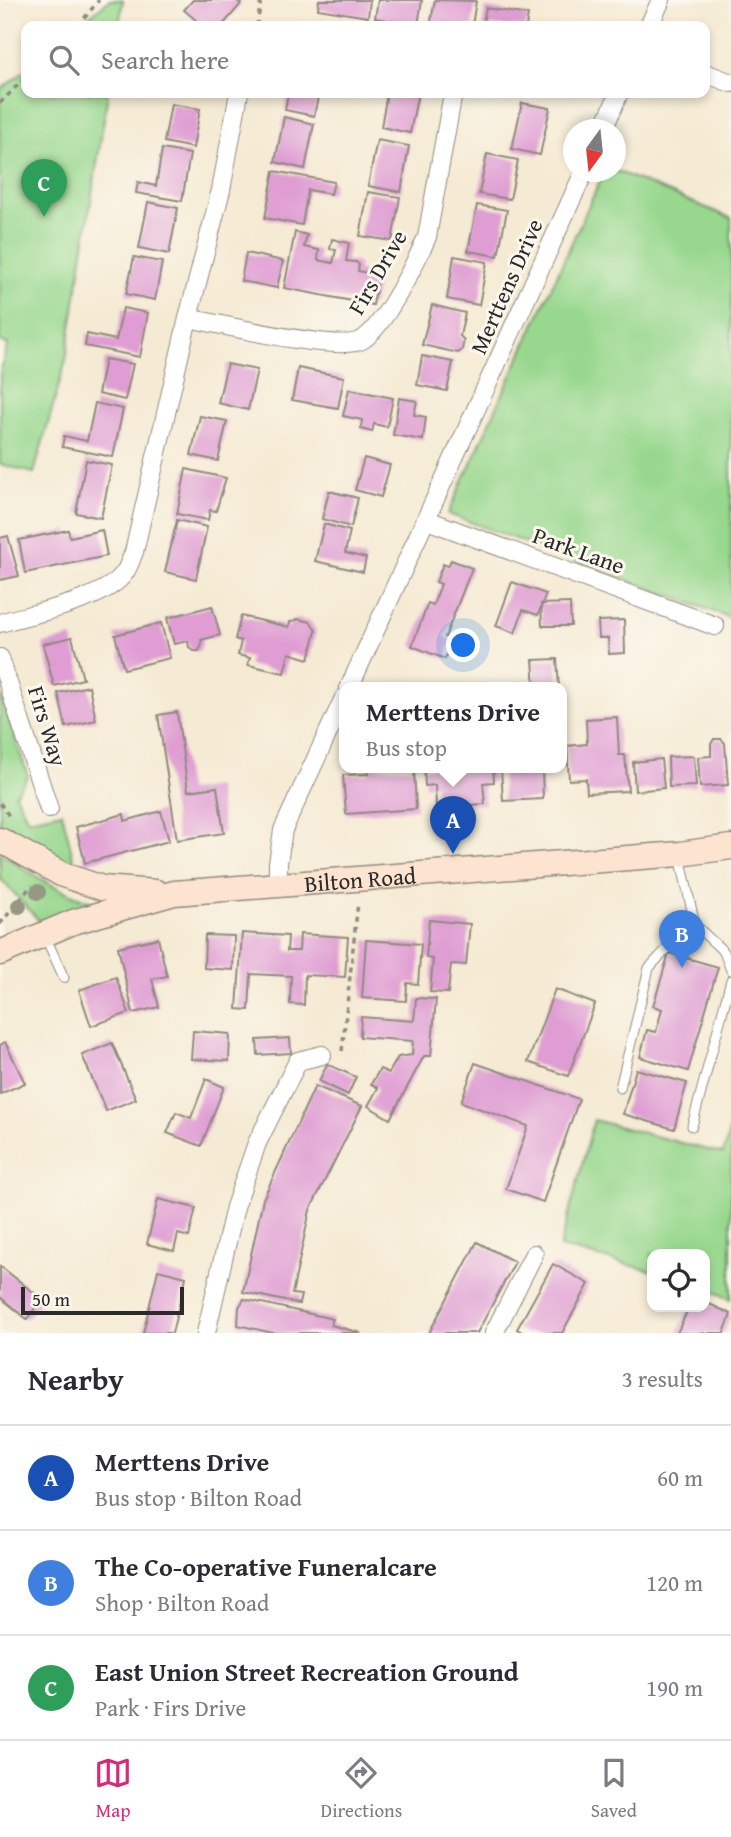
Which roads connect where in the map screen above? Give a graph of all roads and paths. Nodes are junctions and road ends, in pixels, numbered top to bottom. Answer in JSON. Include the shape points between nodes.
{"nodes":[{"id":1,"x":99,"y":0,"type":"edge"},
{"id":2,"x":261,"y":0,"type":"edge"},
{"id":3,"x":661,"y":0,"type":"edge"},
{"id":4,"x":82,"y":21,"type":"edge"},
{"id":5,"x":258,"y":21,"type":"edge"},
{"id":6,"x":651,"y":21,"type":"edge"},
{"id":7,"x":710,"y":75,"type":"edge"},
{"id":8,"x":21,"y":82,"type":"edge"},
{"id":9,"x":731,"y":83,"type":"edge"},
{"id":10,"x":238,"y":98,"type":"edge"},
{"id":11,"x":452,"y":98,"type":"edge"},
{"id":12,"x":617,"y":98,"type":"edge"},
{"id":13,"x":0,"y":103,"type":"edge"},
{"id":14,"x":608,"y":119,"type":"edge"},
{"id":15,"x":579,"y":182,"type":"edge"},
{"id":16,"x":188,"y":318,"type":"junction"},
{"id":17,"x":427,"y":520,"type":"junction"},
{"id":18,"x":0,"y":623,"type":"edge"},
{"id":19,"x":715,"y":626,"type":"dead end"},
{"id":20,"x":0,"y":658,"type":"edge"},
{"id":21,"x":352,"y":682,"type":"edge"},
{"id":22,"x":339,"y":711,"type":"edge"},
{"id":23,"x":48,"y":809,"type":"dead end"},
{"id":24,"x":0,"y":840,"type":"edge"},
{"id":25,"x":731,"y":847,"type":"edge"},
{"id":26,"x":680,"y":854,"type":"junction"},
{"id":27,"x":47,"y":866,"type":"junction"},
{"id":28,"x":361,"y":878,"type":"junction"},
{"id":29,"x":278,"y":884,"type":"junction"},
{"id":30,"x":174,"y":893,"type":"junction"},
{"id":31,"x":0,"y":924,"type":"edge"},
{"id":32,"x":695,"y":925,"type":"junction"},
{"id":33,"x":45,"y":934,"type":"junction"},
{"id":34,"x":0,"y":953,"type":"edge"},
{"id":35,"x":731,"y":970,"type":"edge"},
{"id":36,"x":64,"y":978,"type":"dead end"},
{"id":37,"x":731,"y":980,"type":"edge"},
{"id":38,"x":322,"y":1055,"type":"joint"},
{"id":39,"x":620,"y":1088,"type":"dead end"},
{"id":40,"x":692,"y":1126,"type":"dead end"},
{"id":41,"x":534,"y":1254,"type":"dead end"},
{"id":42,"x":206,"y":1333,"type":"edge"},
{"id":43,"x":494,"y":1333,"type":"edge"}],
"edges":[{"from":1,"to":4,"type":"path"},
{"from":2,"to":5,"type":"path"},
{"from":3,"to":6,"type":"street"},
{"from":7,"to":9,"type":"street"},
{"from":8,"to":13,"type":"path"},
{"from":10,"to":16,"type":"street","via":[[221,190]]},
{"from":11,"to":16,"type":"street","name":"Firs Drive","via":[[427,237],[375,330],[359,342],[330,344]]},
{"from":12,"to":14,"type":"street"},
{"from":15,"to":17,"type":"street","name":"Merttens Drive"},
{"from":16,"to":18,"type":"street","via":[[134,552],[125,573],[96,595]]},
{"from":17,"to":19,"type":"street","name":"Park Lane"},
{"from":17,"to":21,"type":"street","name":"Merttens Drive"},
{"from":20,"to":23,"type":"street","name":"Firs Way"},
{"from":22,"to":29,"type":"street","via":[[283,830]]},
{"from":24,"to":27,"type":"main road"},
{"from":25,"to":26,"type":"main road","name":"Bilton Road"},
{"from":26,"to":28,"type":"main road","name":"Bilton Road"},
{"from":26,"to":32,"type":"lane"},
{"from":27,"to":30,"type":"main road","via":[[102,888]]},
{"from":27,"to":31,"type":"path"},
{"from":28,"to":29,"type":"main road","name":"Bilton Road"},
{"from":28,"to":38,"type":"path","via":[[342,1054]]},
{"from":29,"to":30,"type":"main road","name":"Bilton Road"},
{"from":30,"to":33,"type":"main road","name":"Bilton Road"},
{"from":32,"to":35,"type":"lane","via":[[724,951]]},
{"from":32,"to":39,"type":"lane","via":[[649,968]]},
{"from":33,"to":34,"type":"main road","name":"Bilton Road"},
{"from":33,"to":36,"type":"lane"},
{"from":37,"to":40,"type":"lane"},
{"from":38,"to":42,"type":"street","via":[[298,1061],[257,1143],[235,1207]]},
{"from":41,"to":43,"type":"street"}]}
